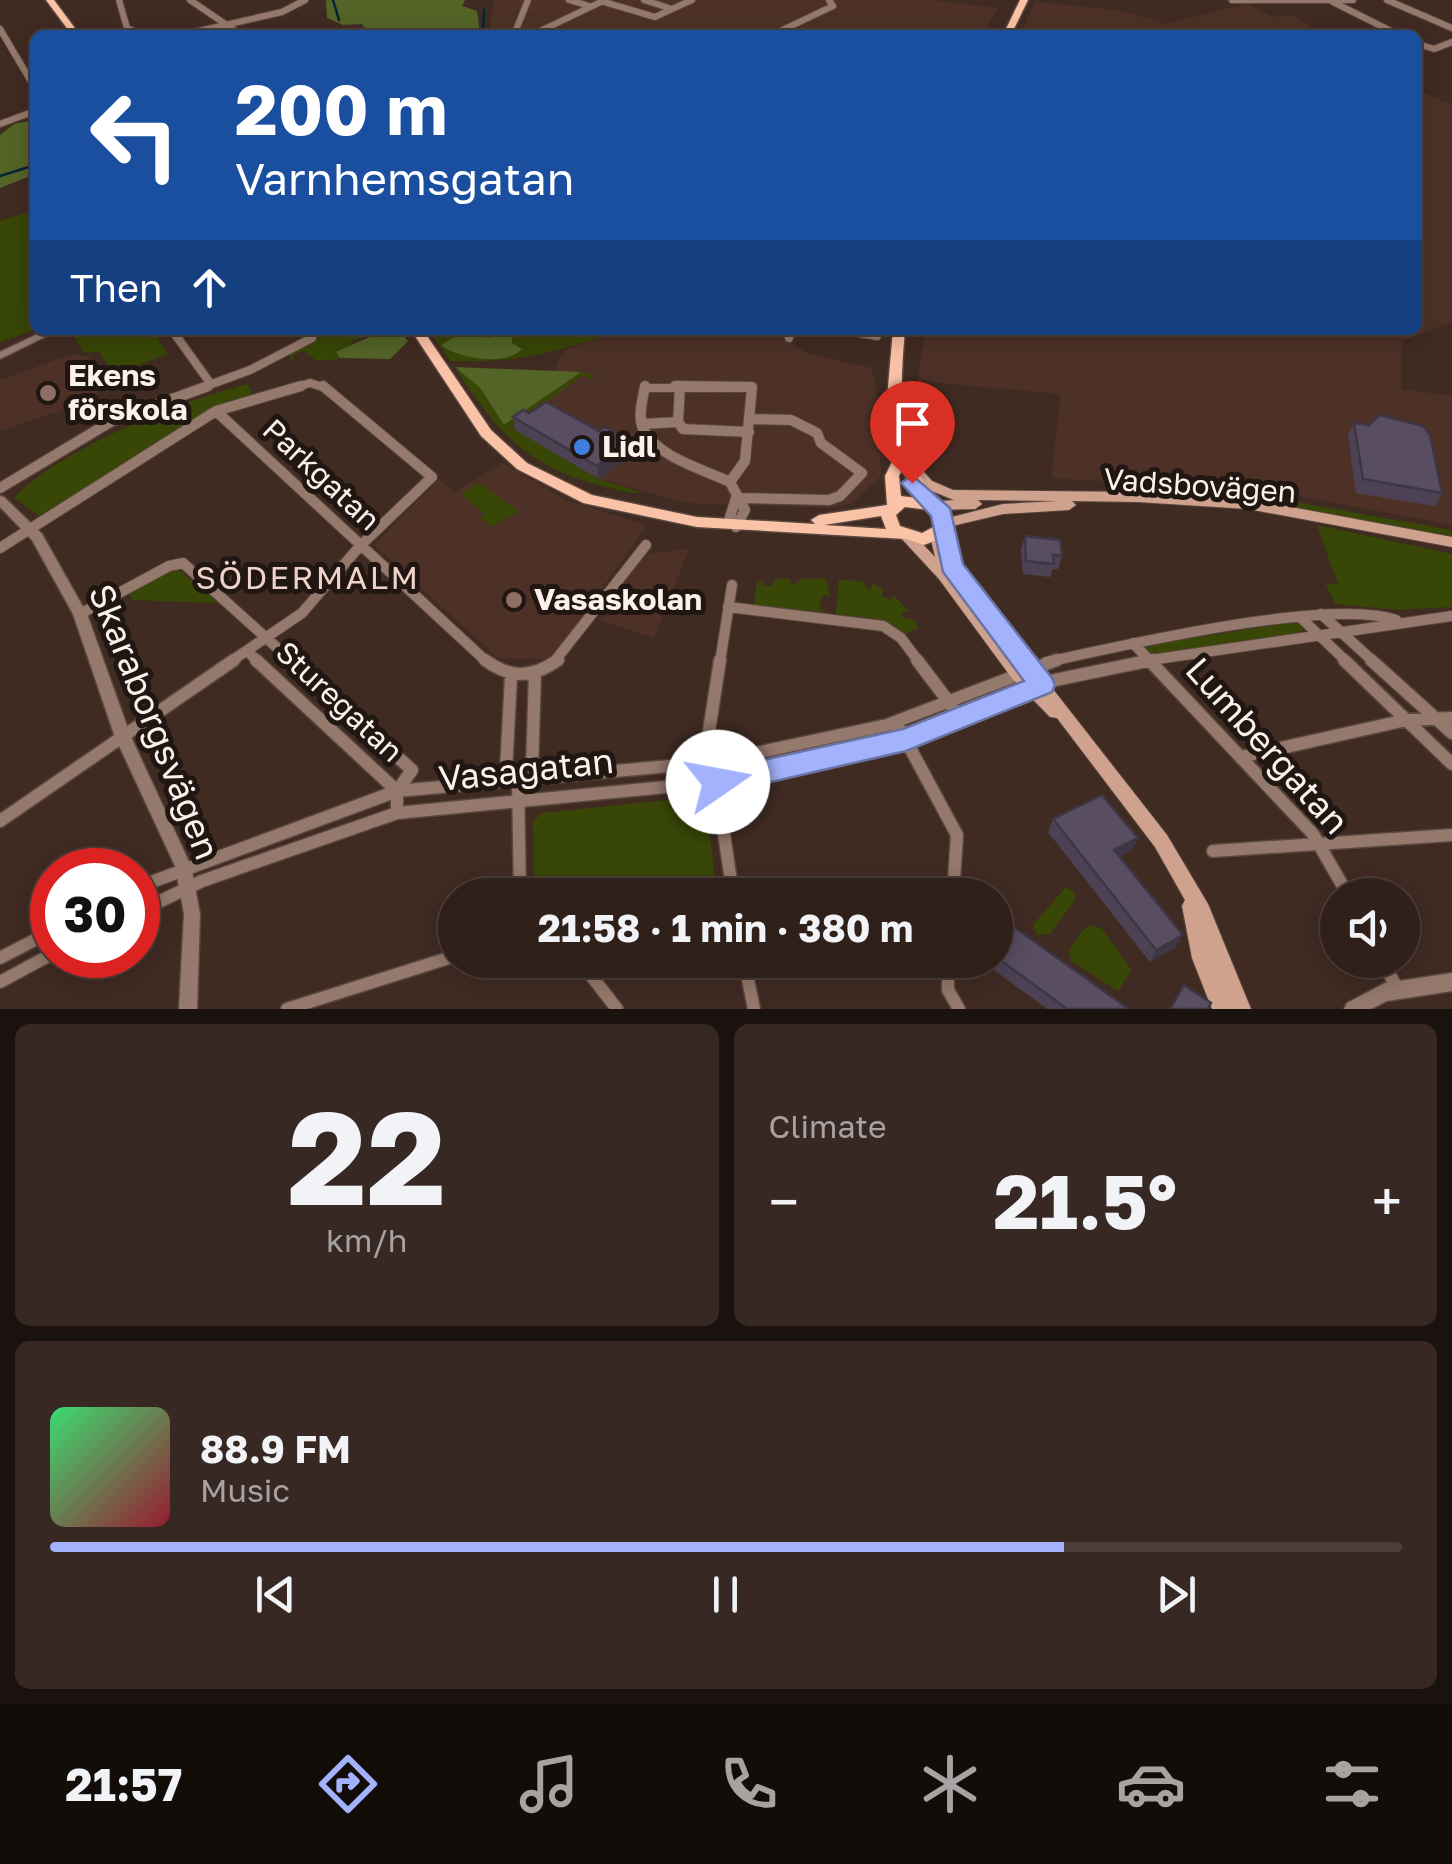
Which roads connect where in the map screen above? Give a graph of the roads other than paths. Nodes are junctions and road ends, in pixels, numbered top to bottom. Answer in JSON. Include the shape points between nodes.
{"nodes":[{"id":1,"x":50,"y":0,"type":"edge"},
{"id":2,"x":119,"y":0,"type":"edge"},
{"id":3,"x":190,"y":0,"type":"edge"},
{"id":4,"x":305,"y":0,"type":"edge"},
{"id":5,"x":528,"y":0,"type":"edge"},
{"id":6,"x":570,"y":0,"type":"edge"},
{"id":7,"x":644,"y":0,"type":"edge"},
{"id":8,"x":692,"y":0,"type":"edge"},
{"id":9,"x":830,"y":0,"type":"edge"},
{"id":10,"x":1024,"y":0,"type":"edge"},
{"id":11,"x":1232,"y":0,"type":"edge"},
{"id":12,"x":1353,"y":0,"type":"edge"},
{"id":13,"x":1387,"y":0,"type":"edge"},
{"id":14,"x":603,"y":1,"type":"edge"},
{"id":15,"x":1331,"y":1,"type":"edge"},
{"id":16,"x":590,"y":7,"type":"junction"},
{"id":17,"x":672,"y":8,"type":"junction"},
{"id":18,"x":227,"y":23,"type":"junction"},
{"id":19,"x":1452,"y":28,"type":"edge"},
{"id":20,"x":0,"y":29,"type":"edge"},
{"id":21,"x":72,"y":30,"type":"edge"},
{"id":22,"x":131,"y":30,"type":"edge"},
{"id":23,"x":205,"y":30,"type":"edge"},
{"id":24,"x":234,"y":30,"type":"edge"},
{"id":25,"x":516,"y":30,"type":"edge"},
{"id":26,"x":542,"y":30,"type":"edge"},
{"id":27,"x":783,"y":30,"type":"edge"},
{"id":28,"x":1009,"y":30,"type":"edge"},
{"id":29,"x":1390,"y":30,"type":"edge"},
{"id":30,"x":1452,"y":42,"type":"edge"},
{"id":31,"x":1422,"y":46,"type":"edge"},
{"id":32,"x":30,"y":80,"type":"edge"},
{"id":33,"x":0,"y":111,"type":"edge"},
{"id":34,"x":30,"y":114,"type":"edge"},
{"id":35,"x":16,"y":118,"type":"junction"},
{"id":36,"x":0,"y":124,"type":"edge"},
{"id":37,"x":44,"y":335,"type":"edge"},
{"id":38,"x":176,"y":335,"type":"edge"},
{"id":39,"x":309,"y":335,"type":"edge"},
{"id":40,"x":420,"y":335,"type":"edge"},
{"id":41,"x":899,"y":335,"type":"edge"},
{"id":42,"x":0,"y":356,"type":"edge"},
{"id":43,"x":210,"y":383,"type":"junction"},
{"id":44,"x":680,"y":386,"type":"junction"},
{"id":45,"x":216,"y":411,"type":"junction"},
{"id":46,"x":750,"y":419,"type":"junction"},
{"id":47,"x":678,"y":422,"type":"junction"},
{"id":48,"x":642,"y":424,"type":"junction"},
{"id":49,"x":749,"y":432,"type":"junction"},
{"id":50,"x":898,"y":464,"type":"junction"},
{"id":51,"x":730,"y":482,"type":"junction"},
{"id":52,"x":0,"y":488,"type":"edge"},
{"id":53,"x":736,"y":498,"type":"junction"},
{"id":54,"x":990,"y":498,"type":"junction"},
{"id":55,"x":0,"y":500,"type":"edge"},
{"id":56,"x":930,"y":503,"type":"junction"},
{"id":57,"x":897,"y":519,"type":"junction"},
{"id":58,"x":737,"y":520,"type":"junction"},
{"id":59,"x":29,"y":529,"type":"junction"},
{"id":60,"x":941,"y":529,"type":"junction"},
{"id":61,"x":1452,"y":544,"type":"edge"},
{"id":62,"x":646,"y":545,"type":"dead end"},
{"id":63,"x":360,"y":546,"type":"junction"},
{"id":64,"x":0,"y":548,"type":"edge"},
{"id":65,"x":732,"y":585,"type":"dead end"},
{"id":66,"x":728,"y":607,"type":"junction"},
{"id":67,"x":80,"y":614,"type":"junction"},
{"id":68,"x":1321,"y":614,"type":"junction"},
{"id":69,"x":1452,"y":616,"type":"edge"},
{"id":70,"x":1300,"y":618,"type":"junction"},
{"id":71,"x":1397,"y":620,"type":"junction"},
{"id":72,"x":1338,"y":629,"type":"junction"},
{"id":73,"x":1315,"y":633,"type":"junction"},
{"id":74,"x":267,"y":636,"type":"junction"},
{"id":75,"x":1134,"y":643,"type":"junction"},
{"id":76,"x":247,"y":651,"type":"junction"},
{"id":77,"x":1149,"y":660,"type":"junction"},
{"id":78,"x":1023,"y":671,"type":"junction"},
{"id":79,"x":535,"y":672,"type":"junction"},
{"id":80,"x":510,"y":676,"type":"junction"},
{"id":81,"x":1037,"y":687,"type":"junction"},
{"id":82,"x":948,"y":702,"type":"junction"},
{"id":83,"x":961,"y":718,"type":"junction"},
{"id":84,"x":1436,"y":718,"type":"junction"},
{"id":85,"x":1452,"y":718,"type":"edge"},
{"id":86,"x":1406,"y":720,"type":"junction"},
{"id":87,"x":896,"y":722,"type":"junction"},
{"id":88,"x":1452,"y":734,"type":"edge"},
{"id":89,"x":123,"y":737,"type":"junction"},
{"id":90,"x":906,"y":740,"type":"junction"},
{"id":91,"x":1241,"y":757,"type":"junction"},
{"id":92,"x":714,"y":762,"type":"junction"},
{"id":93,"x":1452,"y":764,"type":"edge"},
{"id":94,"x":518,"y":781,"type":"junction"},
{"id":95,"x":718,"y":782,"type":"junction"},
{"id":96,"x":397,"y":790,"type":"junction"},
{"id":97,"x":518,"y":802,"type":"junction"},
{"id":98,"x":397,"y":813,"type":"junction"},
{"id":99,"x":0,"y":821,"type":"edge"},
{"id":100,"x":1452,"y":835,"type":"edge"},
{"id":101,"x":1323,"y":847,"type":"junction"},
{"id":102,"x":1213,"y":852,"type":"dead end"},
{"id":103,"x":183,"y":866,"type":"junction"},
{"id":104,"x":160,"y":876,"type":"edge"},
{"id":105,"x":520,"y":878,"type":"edge"},
{"id":106,"x":731,"y":878,"type":"edge"},
{"id":107,"x":954,"y":878,"type":"edge"},
{"id":108,"x":1339,"y":878,"type":"edge"},
{"id":109,"x":189,"y":888,"type":"junction"},
{"id":110,"x":1190,"y":895,"type":"junction"},
{"id":111,"x":160,"y":902,"type":"edge"},
{"id":112,"x":30,"y":942,"type":"edge"},
{"id":113,"x":0,"y":958,"type":"edge"},
{"id":114,"x":438,"y":961,"type":"edge"},
{"id":115,"x":30,"y":966,"type":"edge"},
{"id":116,"x":593,"y":978,"type":"edge"},
{"id":117,"x":748,"y":978,"type":"edge"},
{"id":118,"x":948,"y":978,"type":"edge"},
{"id":119,"x":1392,"y":978,"type":"edge"},
{"id":120,"x":0,"y":982,"type":"edge"},
{"id":121,"x":1452,"y":982,"type":"edge"},
{"id":122,"x":1398,"y":989,"type":"junction"},
{"id":123,"x":188,"y":1009,"type":"edge"},
{"id":124,"x":287,"y":1009,"type":"edge"},
{"id":125,"x":616,"y":1009,"type":"edge"},
{"id":126,"x":754,"y":1009,"type":"edge"},
{"id":127,"x":959,"y":1009,"type":"edge"},
{"id":128,"x":1222,"y":1009,"type":"edge"},
{"id":129,"x":1241,"y":1009,"type":"edge"},
{"id":130,"x":1353,"y":1009,"type":"edge"}],
"edges":[{"from":1,"to":21,"type":"main road"},
{"from":2,"to":22,"type":"street"},
{"from":3,"to":18,"type":"street"},
{"from":4,"to":18,"type":"street"},
{"from":5,"to":25,"type":"street"},
{"from":6,"to":16,"type":"street"},
{"from":7,"to":17,"type":"street"},
{"from":8,"to":17,"type":"street"},
{"from":9,"to":27,"type":"street","via":[[834,6]]},
{"from":10,"to":28,"type":"main road"},
{"from":11,"to":15,"type":"street"},
{"from":12,"to":15,"type":"street"},
{"from":13,"to":19,"type":"street"},
{"from":14,"to":16,"type":"street"},
{"from":14,"to":17,"type":"street","via":[[655,18]]},
{"from":15,"to":29,"type":"street"},
{"from":16,"to":26,"type":"street"},
{"from":18,"to":23,"type":"street"},
{"from":18,"to":24,"type":"street"},
{"from":20,"to":32,"type":"street"},
{"from":30,"to":31,"type":"street"},
{"from":33,"to":35,"type":"street"},
{"from":34,"to":35,"type":"street"},
{"from":35,"to":36,"type":"street"},
{"from":37,"to":42,"type":"street"},
{"from":38,"to":43,"type":"street"},
{"from":39,"to":43,"type":"street","via":[[250,370]]},
{"from":40,"to":58,"type":"main road","via":[[468,412],[539,476],[610,506]]},
{"from":41,"to":50,"type":"main road","via":[[893,407]]},
{"from":43,"to":52,"type":"street","via":[[112,421]]},
{"from":44,"to":46,"type":"street","via":[[752,387]]},
{"from":44,"to":47,"type":"street"},
{"from":44,"to":48,"type":"street","via":[[645,385]]},
{"from":45,"to":59,"type":"street"},
{"from":45,"to":63,"type":"street","name":"Parkgatan"},
{"from":45,"to":63,"type":"street","via":[[317,382],[432,478]]},
{"from":46,"to":49,"type":"street"},
{"from":46,"to":53,"type":"street","via":[[791,420],[818,433],[821,443],[862,473],[830,500]]},
{"from":47,"to":48,"type":"street"},
{"from":47,"to":49,"type":"street","via":[[684,429]]},
{"from":48,"to":51,"type":"street","via":[[665,449]]},
{"from":49,"to":51,"type":"street","via":[[746,462]]},
{"from":50,"to":54,"type":"main road","name":"Vadsbovägen","via":[[938,491]]},
{"from":50,"to":56,"type":"main road"},
{"from":50,"to":57,"type":"main road","via":[[890,492]]},
{"from":51,"to":53,"type":"street"},
{"from":53,"to":58,"type":"street"},
{"from":54,"to":56,"type":"main road","name":"Vadsbovägen"},
{"from":54,"to":61,"type":"main road","name":"Vadsbovägen","via":[[1248,504]]},
{"from":55,"to":59,"type":"street","name":"Skaraborgsvägen"},
{"from":56,"to":57,"type":"main road"},
{"from":56,"to":60,"type":"main road"},
{"from":57,"to":58,"type":"main road"},
{"from":57,"to":58,"type":"main road","via":[[837,528]]},
{"from":57,"to":60,"type":"main road"},
{"from":57,"to":78,"type":"main road"},
{"from":59,"to":64,"type":"street"},
{"from":59,"to":67,"type":"street","name":"Skaraborgsvägen"},
{"from":60,"to":61,"type":"main road","name":"Vadsbovägen","via":[[1003,508],[1191,507]]},
{"from":60,"to":78,"type":"main road","via":[[940,554]]},
{"from":62,"to":79,"type":"street","via":[[562,658]]},
{"from":63,"to":74,"type":"street","via":[[310,606]]},
{"from":63,"to":80,"type":"street","name":"Parkgatan"},
{"from":65,"to":66,"type":"street"},
{"from":66,"to":82,"type":"street","via":[[883,626],[901,638]]},
{"from":66,"to":92,"type":"street","via":[[709,731]]},
{"from":67,"to":74,"type":"street","name":"Sturegatan","via":[[179,562]]},
{"from":67,"to":89,"type":"street","name":"Skaraborgsvägen"},
{"from":68,"to":70,"type":"street","name":"Vasagatan"},
{"from":68,"to":71,"type":"street","name":"Vasagatan","via":[[1376,613]]},
{"from":68,"to":72,"type":"street"},
{"from":69,"to":71,"type":"street","name":"Vasagatan"},
{"from":70,"to":73,"type":"street"},
{"from":70,"to":75,"type":"street","name":"Vasagatan"},
{"from":71,"to":72,"type":"street","name":"Vasagatan"},
{"from":72,"to":73,"type":"street","name":"Vasagatan"},
{"from":72,"to":84,"type":"street"},
{"from":73,"to":77,"type":"street","name":"Vasagatan"},
{"from":73,"to":86,"type":"street"},
{"from":74,"to":76,"type":"street"},
{"from":74,"to":96,"type":"street","name":"Sturegatan","via":[[412,770]]},
{"from":75,"to":77,"type":"street","name":"Lumbergatan"},
{"from":75,"to":78,"type":"street","name":"Vasagatan"},
{"from":76,"to":89,"type":"street"},
{"from":76,"to":96,"type":"street","name":"Sturegatan"},
{"from":77,"to":81,"type":"street","name":"Vasagatan"},
{"from":77,"to":91,"type":"street","name":"Lumbergatan"},
{"from":78,"to":81,"type":"main road"},
{"from":78,"to":82,"type":"street","name":"Vasagatan"},
{"from":79,"to":80,"type":"street"},
{"from":79,"to":94,"type":"street","via":[[532,769]]},
{"from":80,"to":94,"type":"street","via":[[506,772]]},
{"from":81,"to":83,"type":"street","name":"Vasagatan"},
{"from":81,"to":110,"type":"main road","via":[[1161,840]]},
{"from":82,"to":83,"type":"street"},
{"from":82,"to":87,"type":"street","name":"Vasagatan"},
{"from":83,"to":90,"type":"street","name":"Vasagatan"},
{"from":84,"to":85,"type":"street"},
{"from":84,"to":86,"type":"street"},
{"from":84,"to":88,"type":"street"},
{"from":86,"to":91,"type":"street"},
{"from":86,"to":93,"type":"street"},
{"from":87,"to":90,"type":"street"},
{"from":87,"to":92,"type":"street","name":"Vasagatan"},
{"from":89,"to":99,"type":"street"},
{"from":89,"to":103,"type":"street","name":"Skaraborgsvägen"},
{"from":90,"to":95,"type":"street","name":"Vasagatan"},
{"from":90,"to":107,"type":"street","via":[[957,836]]},
{"from":91,"to":101,"type":"street","name":"Lumbergatan"},
{"from":92,"to":94,"type":"street","name":"Vasagatan"},
{"from":92,"to":95,"type":"street"},
{"from":94,"to":96,"type":"street","name":"Vasagatan"},
{"from":94,"to":97,"type":"street"},
{"from":95,"to":97,"type":"street","name":"Vasagatan"},
{"from":95,"to":106,"type":"street"},
{"from":96,"to":98,"type":"street","name":"Sturegatan"},
{"from":96,"to":103,"type":"street","name":"Vasagatan"},
{"from":97,"to":98,"type":"street","name":"Vasagatan"},
{"from":97,"to":105,"type":"street"},
{"from":98,"to":109,"type":"street","name":"Vasagatan"},
{"from":100,"to":101,"type":"street"},
{"from":101,"to":102,"type":"street"},
{"from":101,"to":108,"type":"street","name":"Lumbergatan"},
{"from":103,"to":104,"type":"street","name":"Vasagatan"},
{"from":103,"to":109,"type":"street","name":"Skaraborgsvägen"},
{"from":109,"to":111,"type":"street","name":"Vasagatan"},
{"from":109,"to":123,"type":"street","name":"Skaraborgsvägen"},
{"from":110,"to":128,"type":"main road","via":[[1202,958]]},
{"from":110,"to":129,"type":"main road"},
{"from":112,"to":113,"type":"street"},
{"from":114,"to":124,"type":"street"},
{"from":115,"to":120,"type":"street"},
{"from":116,"to":125,"type":"street"},
{"from":117,"to":126,"type":"street"},
{"from":118,"to":127,"type":"street"},
{"from":119,"to":122,"type":"street"},
{"from":121,"to":122,"type":"street"},
{"from":122,"to":130,"type":"street"}]}
